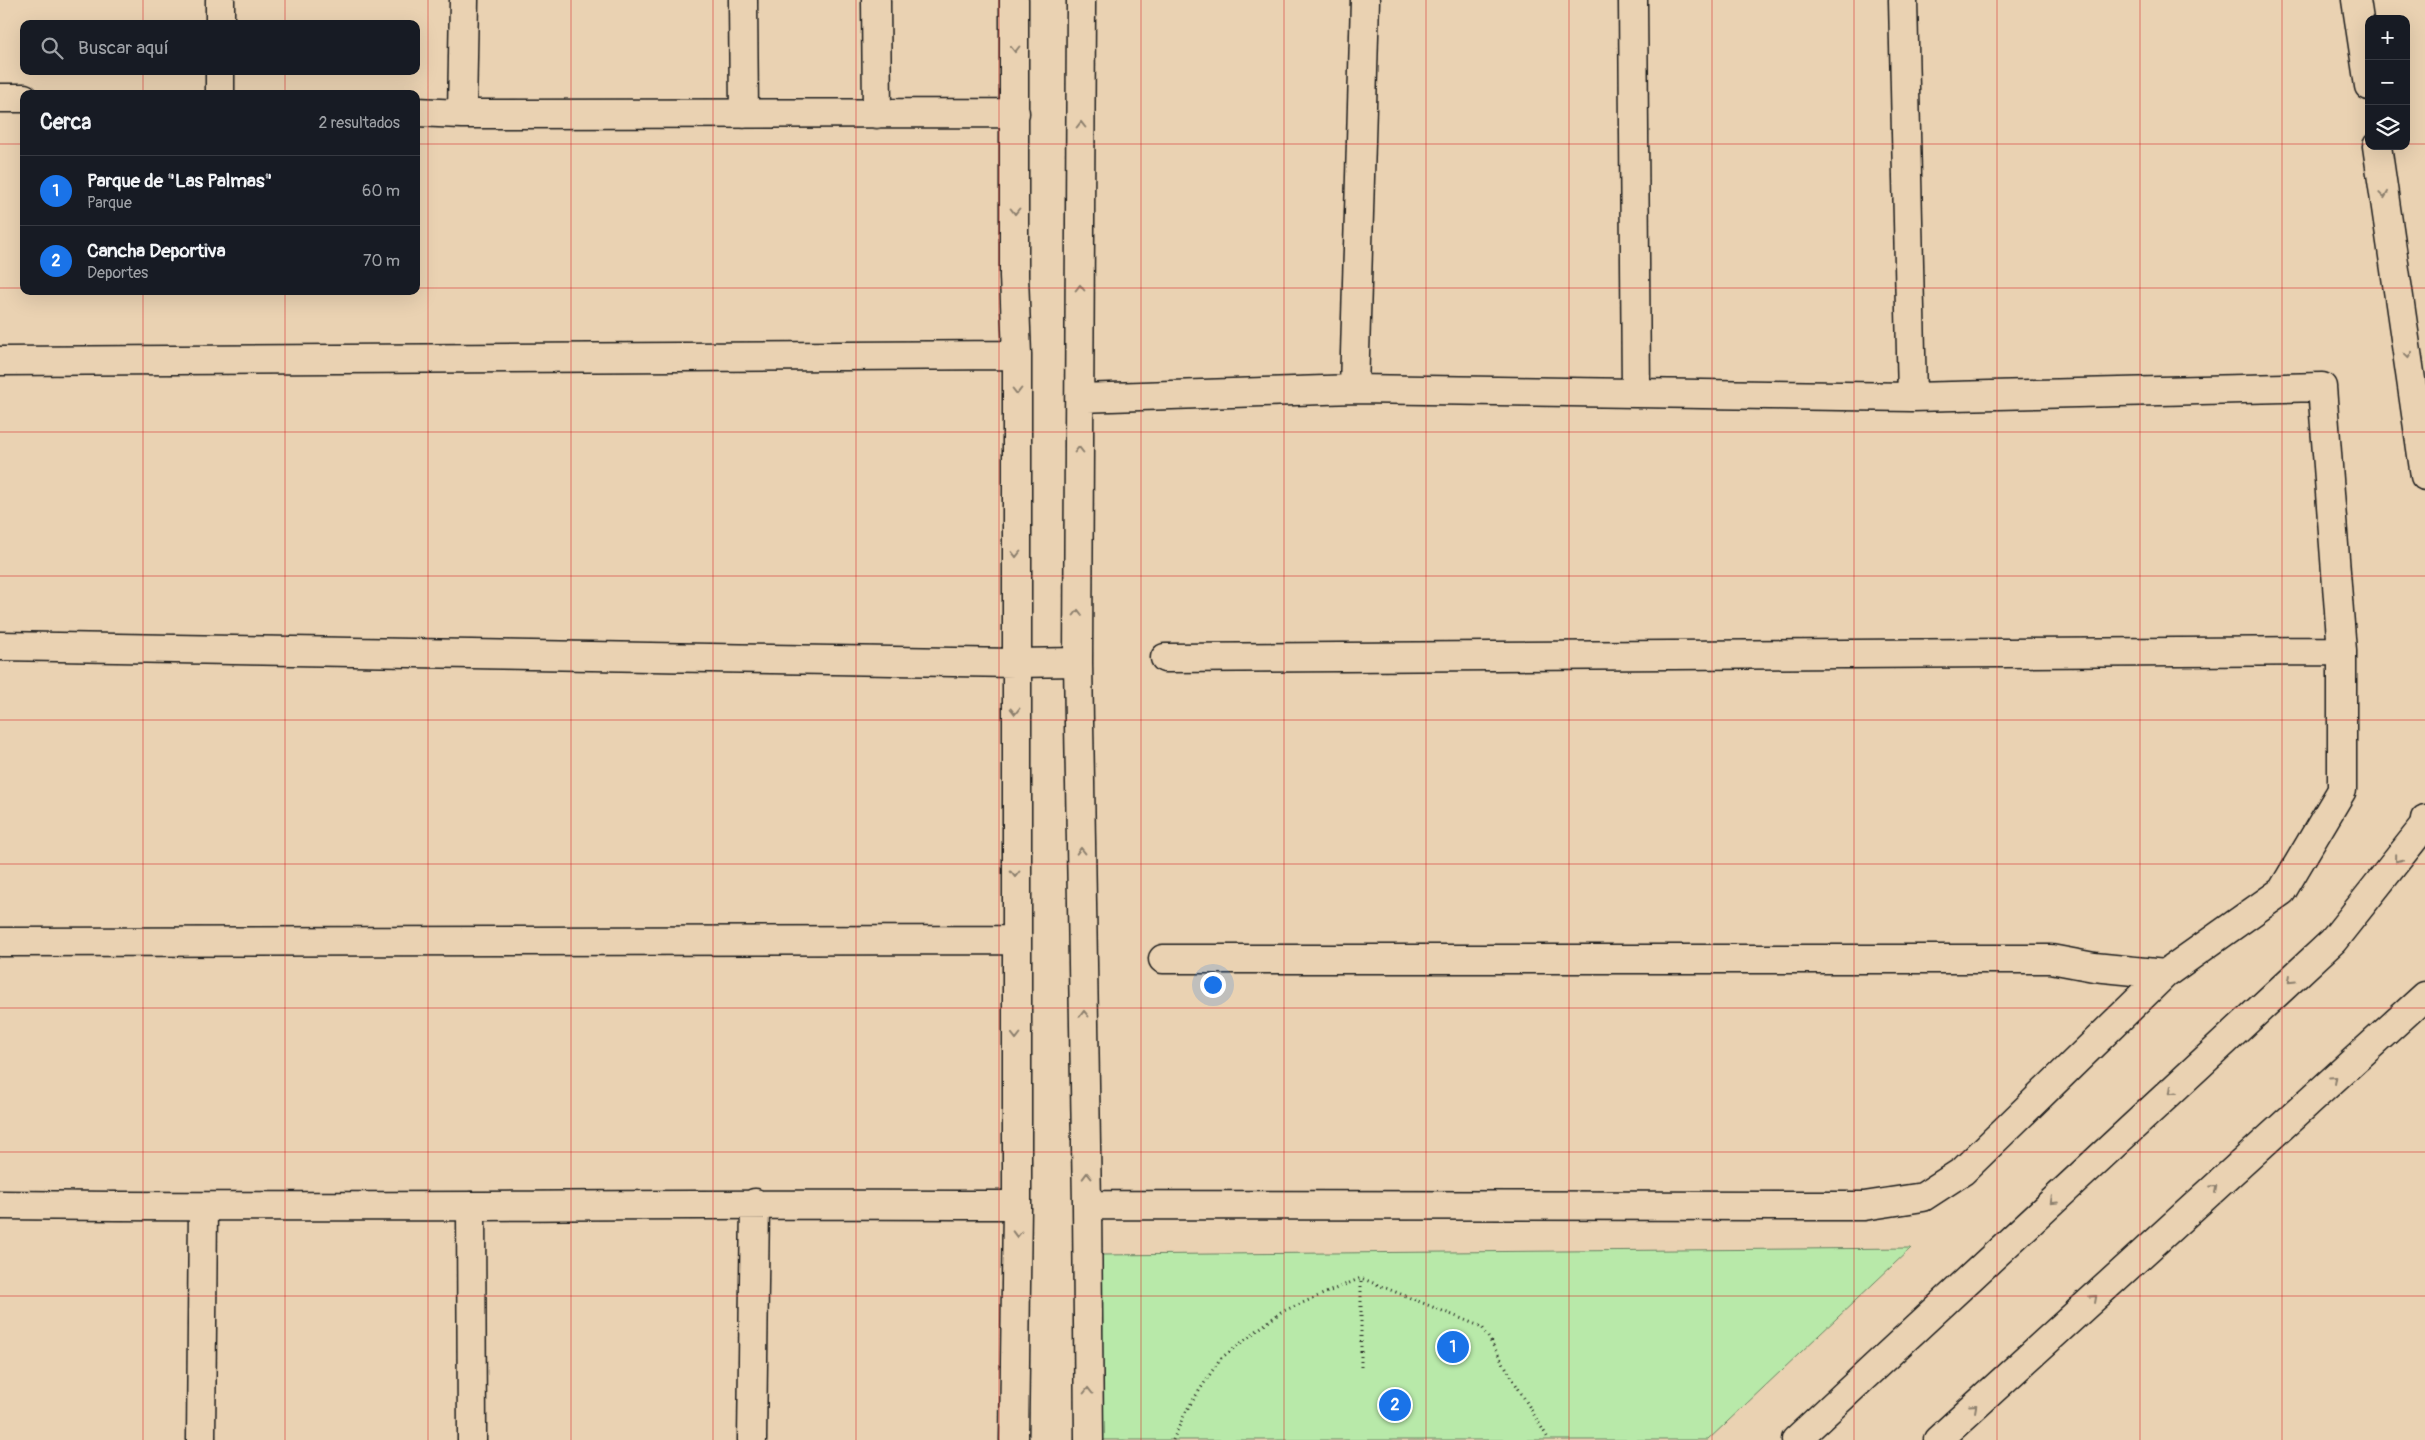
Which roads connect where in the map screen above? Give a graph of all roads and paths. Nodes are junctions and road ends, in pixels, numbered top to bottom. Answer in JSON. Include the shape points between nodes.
{"nodes":[{"id":1,"x":220,"y":0,"type":"edge"},
{"id":2,"x":464,"y":0,"type":"edge"},
{"id":3,"x":744,"y":0,"type":"edge"},
{"id":4,"x":876,"y":0,"type":"edge"},
{"id":5,"x":1014,"y":0,"type":"edge"},
{"id":6,"x":1081,"y":0,"type":"edge"},
{"id":7,"x":1364,"y":0,"type":"edge"},
{"id":8,"x":1633,"y":0,"type":"edge"},
{"id":9,"x":1903,"y":0,"type":"edge"},
{"id":10,"x":2356,"y":0,"type":"edge"},
{"id":11,"x":220,"y":20,"type":"edge"},
{"id":12,"x":2365,"y":60,"type":"edge"},
{"id":13,"x":220,"y":75,"type":"edge"},
{"id":14,"x":220,"y":90,"type":"edge"},
{"id":15,"x":0,"y":98,"type":"edge"},
{"id":16,"x":20,"y":98,"type":"edge"},
{"id":17,"x":420,"y":112,"type":"edge"},
{"id":18,"x":1015,"y":113,"type":"junction"},
{"id":19,"x":462,"y":114,"type":"junction"},
{"id":20,"x":744,"y":114,"type":"junction"},
{"id":21,"x":877,"y":114,"type":"junction"},
{"id":22,"x":2379,"y":150,"type":"edge"},
{"id":23,"x":1017,"y":355,"type":"junction"},
{"id":24,"x":0,"y":360,"type":"edge"},
{"id":25,"x":1354,"y":389,"type":"junction"},
{"id":26,"x":1636,"y":392,"type":"junction"},
{"id":27,"x":1912,"y":397,"type":"junction"},
{"id":28,"x":1080,"y":398,"type":"junction"},
{"id":29,"x":2425,"y":476,"type":"edge"},
{"id":30,"x":0,"y":646,"type":"edge"},
{"id":31,"x":2342,"y":651,"type":"junction"},
{"id":32,"x":1165,"y":658,"type":"dead end"},
{"id":33,"x":1078,"y":662,"type":"junction"},
{"id":34,"x":1015,"y":663,"type":"junction"},
{"id":35,"x":2425,"y":819,"type":"edge"},
{"id":36,"x":1016,"y":940,"type":"junction"},
{"id":37,"x":0,"y":942,"type":"edge"},
{"id":38,"x":1163,"y":959,"type":"dead end"},
{"id":39,"x":2165,"y":974,"type":"junction"},
{"id":40,"x":2425,"y":996,"type":"edge"},
{"id":41,"x":754,"y":1203,"type":"junction"},
{"id":42,"x":0,"y":1205,"type":"edge"},
{"id":43,"x":1017,"y":1205,"type":"junction"},
{"id":44,"x":1087,"y":1205,"type":"junction"},
{"id":45,"x":471,"y":1206,"type":"junction"},
{"id":46,"x":203,"y":1208,"type":"junction"},
{"id":47,"x":1361,"y":1278,"type":"junction"},
{"id":48,"x":1361,"y":1367,"type":"dead end"},
{"id":49,"x":201,"y":1440,"type":"edge"},
{"id":50,"x":472,"y":1440,"type":"edge"},
{"id":51,"x":752,"y":1440,"type":"edge"},
{"id":52,"x":1014,"y":1440,"type":"edge"},
{"id":53,"x":1088,"y":1440,"type":"edge"},
{"id":54,"x":1173,"y":1440,"type":"edge"},
{"id":55,"x":1549,"y":1440,"type":"edge"},
{"id":56,"x":1796,"y":1440,"type":"edge"},
{"id":57,"x":1938,"y":1440,"type":"edge"}],
"edges":[{"from":1,"to":11,"type":"street"},
{"from":2,"to":19,"type":"street"},
{"from":3,"to":20,"type":"street"},
{"from":4,"to":21,"type":"street"},
{"from":5,"to":18,"type":"street","one_way":true},
{"from":28,"to":6,"type":"street","one_way":true},
{"from":7,"to":25,"type":"street"},
{"from":8,"to":26,"type":"street"},
{"from":9,"to":27,"type":"street"},
{"from":10,"to":12,"type":"street"},
{"from":13,"to":14,"type":"street"},
{"from":15,"to":16,"type":"street"},
{"from":17,"to":19,"type":"street"},
{"from":18,"to":21,"type":"street"},
{"from":18,"to":23,"type":"street","one_way":true},
{"from":19,"to":20,"type":"street"},
{"from":20,"to":21,"type":"street"},
{"from":22,"to":29,"type":"street","one_way":true},
{"from":23,"to":24,"type":"street"},
{"from":23,"to":34,"type":"street","one_way":true},
{"from":25,"to":26,"type":"street"},
{"from":25,"to":28,"type":"street"},
{"from":26,"to":27,"type":"street"},
{"from":27,"to":31,"type":"street","via":[[2322,387]]},
{"from":33,"to":28,"type":"street","one_way":true},
{"from":30,"to":34,"type":"street"},
{"from":31,"to":32,"type":"street"},
{"from":31,"to":39,"type":"street","via":[[2342,790],[2282,891]]},
{"from":33,"to":34,"type":"street"},
{"from":44,"to":33,"type":"street","one_way":true},
{"from":34,"to":36,"type":"street","one_way":true},
{"from":35,"to":56,"type":"street","one_way":true,"via":[[2424,826],[2333,940]]},
{"from":36,"to":37,"type":"street"},
{"from":36,"to":43,"type":"street","one_way":true},
{"from":38,"to":39,"type":"street","via":[[2051,959]]},
{"from":39,"to":44,"type":"street","via":[[1963,1172],[1922,1197],[1864,1206]]},
{"from":57,"to":40,"type":"street","one_way":true},
{"from":41,"to":43,"type":"street"},
{"from":41,"to":45,"type":"street"},
{"from":41,"to":51,"type":"street"},
{"from":42,"to":46,"type":"street"},
{"from":43,"to":52,"type":"street","one_way":true},
{"from":53,"to":44,"type":"street","one_way":true},
{"from":45,"to":46,"type":"street"},
{"from":45,"to":50,"type":"street"},
{"from":46,"to":49,"type":"street"},
{"from":47,"to":48,"type":"path"},
{"from":47,"to":54,"type":"path","via":[[1281,1312],[1220,1359],[1186,1411]]},
{"from":47,"to":55,"type":"path","via":[[1482,1327]]}]}
